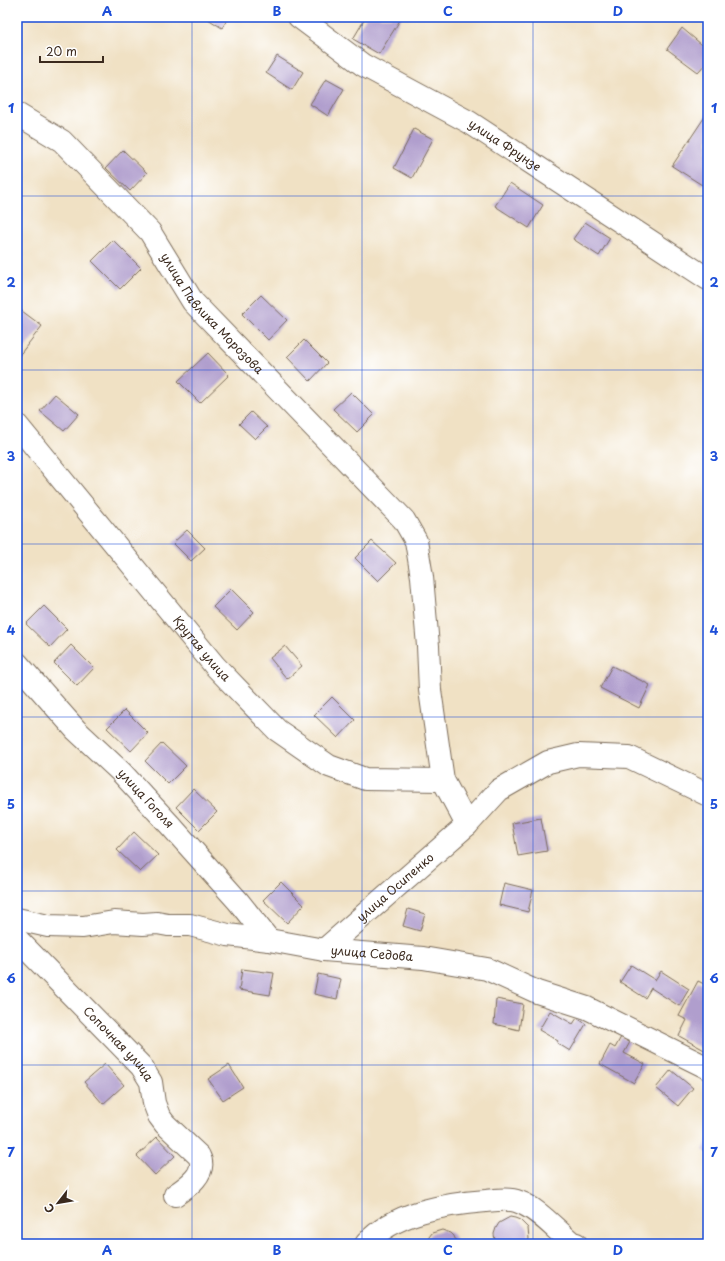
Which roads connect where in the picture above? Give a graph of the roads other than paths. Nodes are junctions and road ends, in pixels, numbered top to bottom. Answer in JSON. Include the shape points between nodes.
{"nodes":[{"id":1,"x":299,"y":17,"type":"edge"},
{"id":2,"x":17,"y":114,"type":"edge"},
{"id":3,"x":708,"y":279,"type":"edge"},
{"id":4,"x":17,"y":426,"type":"edge"},
{"id":5,"x":17,"y":663,"type":"edge"},
{"id":6,"x":442,"y":780,"type":"junction"},
{"id":7,"x":708,"y":795,"type":"edge"},
{"id":8,"x":467,"y":825,"type":"junction"},
{"id":9,"x":17,"y":919,"type":"edge"},
{"id":10,"x":17,"y":939,"type":"edge"},
{"id":11,"x":269,"y":940,"type":"junction"},
{"id":12,"x":324,"y":950,"type":"junction"},
{"id":13,"x":708,"y":1068,"type":"edge"},
{"id":14,"x":174,"y":1195,"type":"dead end"},
{"id":15,"x":366,"y":1244,"type":"edge"},
{"id":16,"x":575,"y":1244,"type":"edge"}],
"edges":[{"from":1,"to":3,"type":"street","name":"улица Фрунзе","via":[[363,65],[469,122]]},
{"from":2,"to":6,"type":"street","name":"улица Павлика Морозова","via":[[62,140],[150,232],[193,302],[404,520],[416,541],[422,577],[430,690]]},
{"from":4,"to":6,"type":"street","name":"Крутая улица","via":[[215,666],[276,730],[329,766],[365,778]]},
{"from":5,"to":11,"type":"street","name":"улица Гоголя","via":[[76,730],[121,772],[159,813],[238,901]]},
{"from":6,"to":8,"type":"street"},
{"from":7,"to":8,"type":"street","name":"улица Осипенко","via":[[629,757],[578,754],[548,762],[499,790]]},
{"from":8,"to":12,"type":"street","name":"улица Осипенко"},
{"from":9,"to":11,"type":"street","name":"улица Седова","via":[[46,926],[83,927],[114,922],[190,925],[228,935]]},
{"from":10,"to":14,"type":"street","name":"Сопочная улица","via":[[141,1066],[151,1082],[159,1116],[199,1156],[202,1166],[194,1180]]},
{"from":11,"to":12,"type":"street","name":"улица Седова"},
{"from":12,"to":13,"type":"street","name":"улица Седова","via":[[424,958],[487,969],[537,992],[587,1008]]},
{"from":15,"to":16,"type":"street","via":[[386,1227],[416,1213],[470,1203],[508,1200],[521,1202]]}]}
